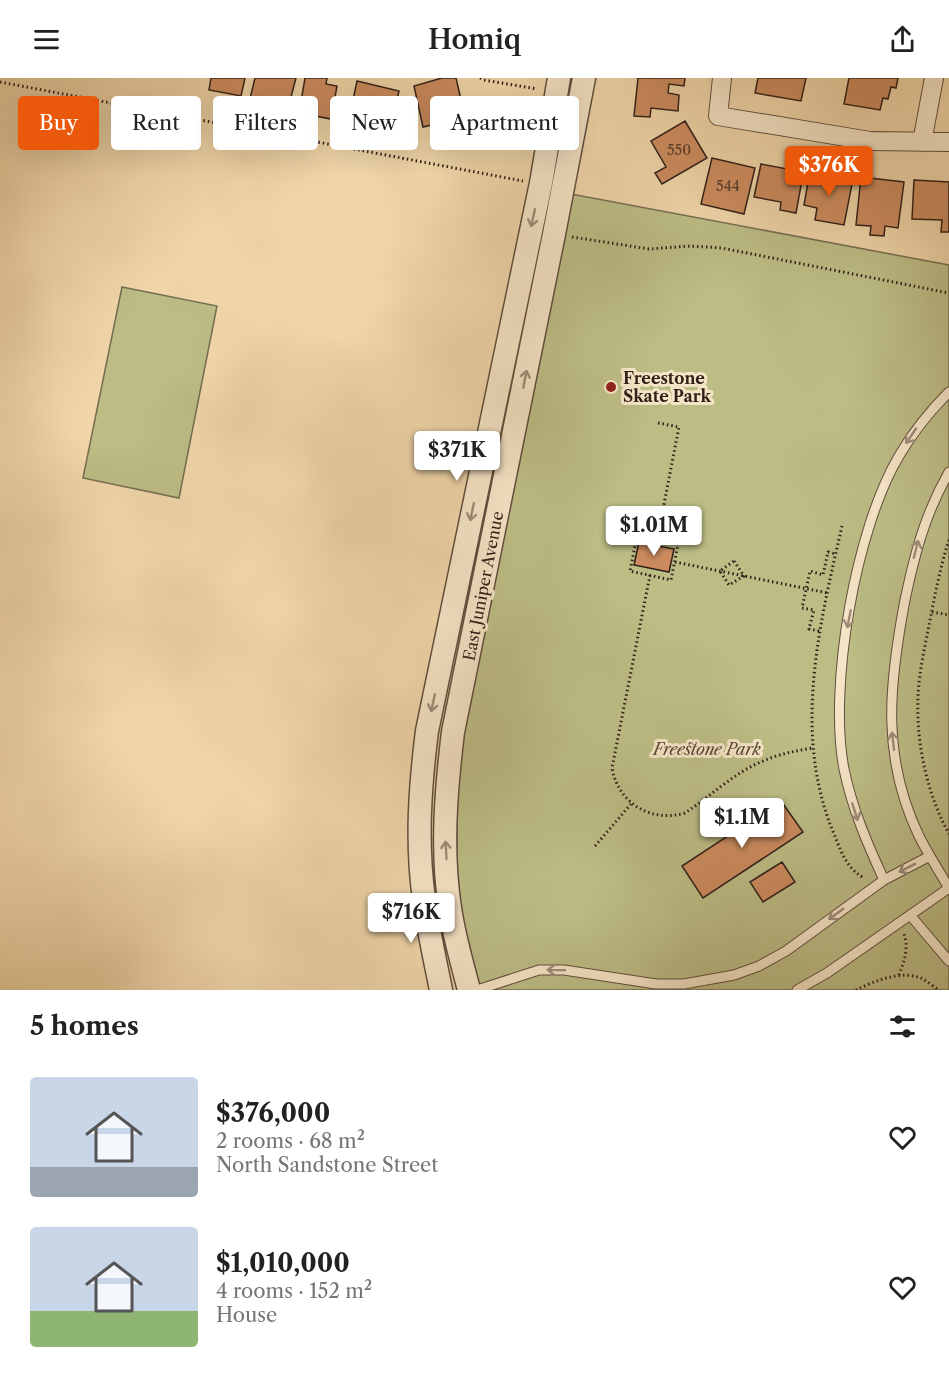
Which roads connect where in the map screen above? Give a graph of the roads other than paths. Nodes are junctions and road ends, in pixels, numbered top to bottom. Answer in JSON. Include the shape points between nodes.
{"nodes":[{"id":1,"x":584,"y":78,"type":"edge"},
{"id":2,"x":722,"y":78,"type":"edge"},
{"id":3,"x":934,"y":78,"type":"edge"},
{"id":4,"x":558,"y":85,"type":"edge"},
{"id":5,"x":922,"y":142,"type":"junction"},
{"id":6,"x":949,"y":142,"type":"edge"},
{"id":7,"x":540,"y":185,"type":"junction"},
{"id":8,"x":562,"y":192,"type":"junction"},
{"id":9,"x":949,"y":392,"type":"edge"},
{"id":10,"x":949,"y":472,"type":"edge"},
{"id":11,"x":930,"y":856,"type":"junction"},
{"id":12,"x":884,"y":879,"type":"junction"},
{"id":13,"x":949,"y":888,"type":"edge"},
{"id":14,"x":910,"y":915,"type":"junction"},
{"id":15,"x":949,"y":961,"type":"edge"},
{"id":16,"x":441,"y":990,"type":"edge"},
{"id":17,"x":469,"y":990,"type":"edge"},
{"id":18,"x":477,"y":990,"type":"edge"},
{"id":19,"x":797,"y":990,"type":"edge"}],
"edges":[{"from":1,"to":8,"type":"street","name":"East Juniper Avenue"},
{"from":2,"to":5,"type":"street","via":[[718,116],[870,141]]},
{"from":3,"to":5,"type":"street"},
{"from":4,"to":7,"type":"street","name":"East Juniper Avenue"},
{"from":5,"to":6,"type":"street"},
{"from":7,"to":8,"type":"street"},
{"from":7,"to":16,"type":"street","name":"East Juniper Avenue","one_way":true,"via":[[422,771],[419,812],[424,896]]},
{"from":17,"to":8,"type":"street","name":"East Juniper Avenue","one_way":true,"via":[[450,907],[445,810],[448,773]]},
{"from":9,"to":12,"type":"lane","one_way":true,"via":[[915,430],[882,489],[859,562],[844,641],[838,721],[844,767],[854,813]]},
{"from":11,"to":10,"type":"lane","one_way":true,"via":[[912,820],[901,785],[892,737],[891,690],[918,542]]},
{"from":11,"to":12,"type":"lane","one_way":true},
{"from":11,"to":13,"type":"lane"},
{"from":12,"to":18,"type":"lane","one_way":true,"via":[[786,951],[734,975],[684,984],[656,984],[564,970],[538,970]]},
{"from":13,"to":14,"type":"lane"},
{"from":14,"to":15,"type":"lane"},
{"from":14,"to":19,"type":"lane"}]}
